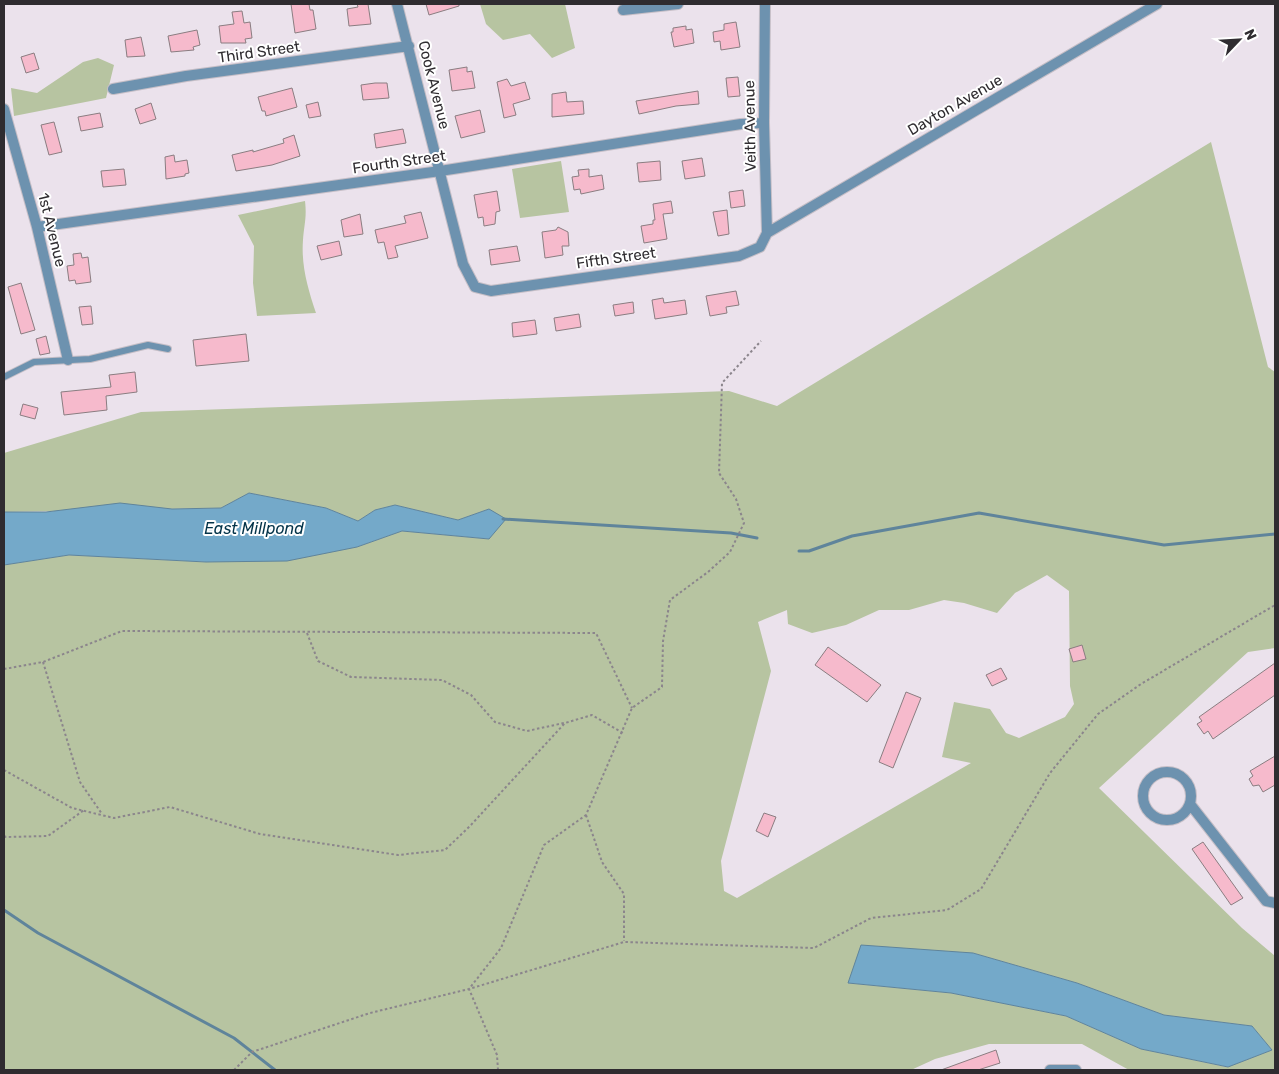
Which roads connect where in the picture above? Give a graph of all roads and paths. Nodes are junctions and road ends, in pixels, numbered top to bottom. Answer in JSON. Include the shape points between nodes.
{"nodes":[{"id":1,"x":397,"y":4,"type":"edge"},
{"id":2,"x":678,"y":4,"type":"edge"},
{"id":3,"x":765,"y":4,"type":"edge"},
{"id":4,"x":1157,"y":4,"type":"edge"},
{"id":5,"x":623,"y":10,"type":"dead end"},
{"id":6,"x":409,"y":46,"type":"junction"},
{"id":7,"x":113,"y":89,"type":"dead end"},
{"id":8,"x":4,"y":109,"type":"edge"},
{"id":9,"x":764,"y":123,"type":"junction"},
{"id":10,"x":440,"y":172,"type":"junction"},
{"id":11,"x":36,"y":227,"type":"junction"},
{"id":12,"x":767,"y":233,"type":"junction"},
{"id":13,"x":760,"y":247,"type":"joint"},
{"id":14,"x":475,"y":287,"type":"joint"},
{"id":15,"x":761,"y":341,"type":"dead end"},
{"id":16,"x":168,"y":349,"type":"dead end"},
{"id":17,"x":68,"y":360,"type":"junction"},
{"id":18,"x":4,"y":377,"type":"edge"},
{"id":19,"x":1275,"y":605,"type":"edge"},
{"id":20,"x":307,"y":633,"type":"junction"},
{"id":21,"x":43,"y":662,"type":"junction"},
{"id":22,"x":4,"y":669,"type":"edge"},
{"id":23,"x":632,"y":708,"type":"junction"},
{"id":24,"x":565,"y":723,"type":"junction"},
{"id":25,"x":623,"y":733,"type":"junction"},
{"id":26,"x":4,"y":770,"type":"edge"},
{"id":27,"x":1190,"y":804,"type":"junction"},
{"id":28,"x":84,"y":810,"type":"junction"},
{"id":29,"x":102,"y":814,"type":"junction"},
{"id":30,"x":586,"y":815,"type":"junction"},
{"id":31,"x":4,"y":836,"type":"edge"},
{"id":32,"x":1275,"y":903,"type":"edge"},
{"id":33,"x":624,"y":942,"type":"junction"},
{"id":34,"x":469,"y":989,"type":"junction"},
{"id":35,"x":234,"y":1070,"type":"edge"},
{"id":36,"x":498,"y":1070,"type":"edge"},
{"id":37,"x":1050,"y":1070,"type":"edge"},
{"id":38,"x":1076,"y":1070,"type":"edge"}],
"edges":[{"from":1,"to":6,"type":"street","name":"Cook Avenue"},
{"from":2,"to":5,"type":"street"},
{"from":3,"to":9,"type":"street","name":"Veith Avenue"},
{"from":4,"to":12,"type":"street","name":"Dayton Avenue"},
{"from":6,"to":7,"type":"street","name":"Third Street"},
{"from":6,"to":10,"type":"street","name":"Cook Avenue"},
{"from":8,"to":11,"type":"street","name":"1st Avenue"},
{"from":9,"to":10,"type":"street","name":"Fourth Street"},
{"from":9,"to":12,"type":"street","name":"Veith Avenue"},
{"from":10,"to":11,"type":"street","name":"Fourth Street"},
{"from":10,"to":14,"type":"street","name":"Cook Avenue","via":[[463,264]]},
{"from":11,"to":17,"type":"street","name":"1st Avenue"},
{"from":12,"to":13,"type":"street","name":"Veith Avenue"},
{"from":13,"to":14,"type":"street","name":"Fifth Street","via":[[740,256],[500,290]]},
{"from":15,"to":23,"type":"path","via":[[722,383],[718,473],[736,499],[744,523],[730,552],[670,600],[663,642],[662,686]]},
{"from":16,"to":17,"type":"lane","via":[[148,345],[90,359]]},
{"from":17,"to":18,"type":"lane","via":[[34,362]]},
{"from":19,"to":33,"type":"path","via":[[1141,684],[1098,714],[1050,773],[981,889],[947,910],[871,918],[814,948]]},
{"from":20,"to":21,"type":"path","via":[[122,631]]},
{"from":20,"to":23,"type":"path","via":[[596,633]]},
{"from":20,"to":24,"type":"path","via":[[318,661],[351,677],[442,680],[471,695],[495,722],[527,730]]},
{"from":21,"to":22,"type":"path"},
{"from":21,"to":29,"type":"path","via":[[80,782]]},
{"from":23,"to":25,"type":"path"},
{"from":24,"to":25,"type":"path","via":[[592,715]]},
{"from":24,"to":29,"type":"path","via":[[445,850],[398,855],[270,836],[170,806],[114,818]]},
{"from":25,"to":30,"type":"path"},
{"from":26,"to":28,"type":"path","via":[[72,808]]},
{"from":27,"to":27,"type":"street","via":[[1174,819],[1159,818],[1144,802],[1145,786],[1156,774],[1172,772],[1186,781],[1190,788]]},
{"from":27,"to":32,"type":"street","via":[[1266,900]]},
{"from":28,"to":29,"type":"path"},
{"from":28,"to":31,"type":"path","via":[[48,836]]},
{"from":30,"to":33,"type":"path","via":[[602,862],[624,894]]},
{"from":30,"to":34,"type":"path","via":[[544,845],[501,948]]},
{"from":33,"to":34,"type":"path"},
{"from":34,"to":35,"type":"path","via":[[370,1013],[252,1052]]},
{"from":34,"to":36,"type":"path","via":[[498,1055]]},
{"from":37,"to":38,"type":"street"}]}
